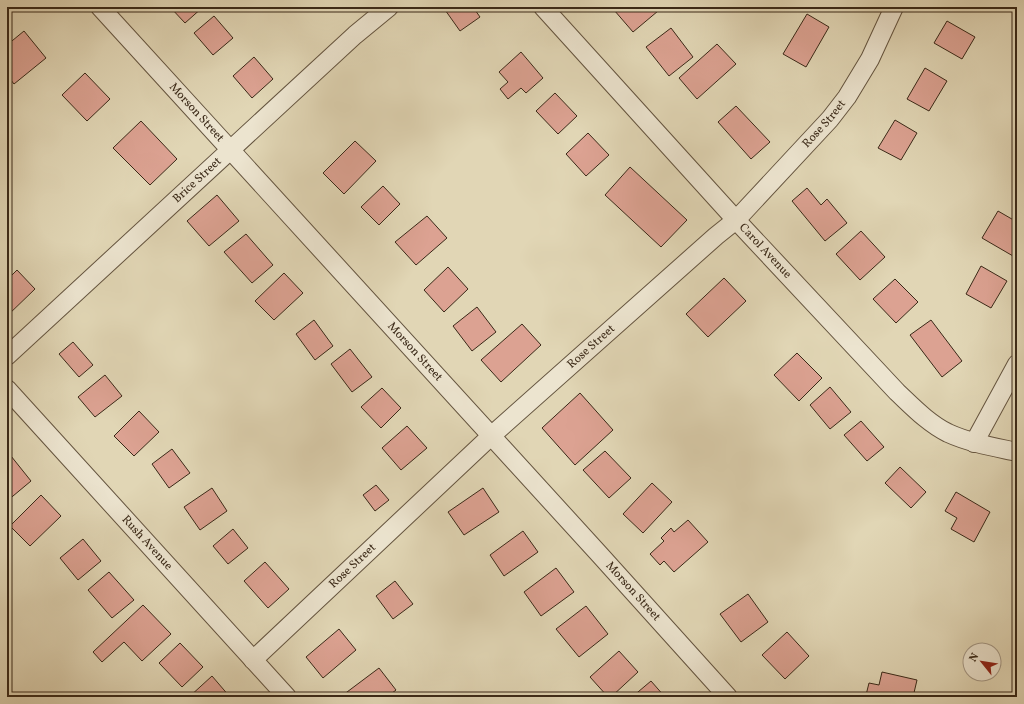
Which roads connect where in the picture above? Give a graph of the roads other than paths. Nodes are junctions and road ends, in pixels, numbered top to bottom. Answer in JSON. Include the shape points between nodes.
{"nodes":[{"id":1,"x":100,"y":7,"type":"edge"},
{"id":2,"x":389,"y":7,"type":"edge"},
{"id":3,"x":544,"y":7,"type":"edge"},
{"id":4,"x":894,"y":7,"type":"edge"},
{"id":5,"x":231,"y":150,"type":"junction"},
{"id":6,"x":736,"y":220,"type":"junction"},
{"id":7,"x":7,"y":356,"type":"edge"},
{"id":8,"x":1017,"y":364,"type":"edge"},
{"id":9,"x":7,"y":389,"type":"edge"},
{"id":10,"x":491,"y":436,"type":"junction"},
{"id":11,"x":974,"y":443,"type":"junction"},
{"id":12,"x":1017,"y":452,"type":"edge"},
{"id":13,"x":253,"y":660,"type":"junction"},
{"id":14,"x":287,"y":697,"type":"edge"},
{"id":15,"x":728,"y":697,"type":"edge"}],
"edges":[{"from":1,"to":5,"type":"street","name":"Morson Street"},
{"from":2,"to":5,"type":"street","name":"Brice Street","via":[[355,35]]},
{"from":3,"to":6,"type":"street","name":"Carol Avenue"},
{"from":4,"to":6,"type":"street","name":"Rose Street","via":[[870,59],[848,97]]},
{"from":5,"to":7,"type":"street","name":"Brice Street"},
{"from":5,"to":10,"type":"street","name":"Morson Street"},
{"from":6,"to":10,"type":"street","name":"Rose Street"},
{"from":6,"to":11,"type":"street","name":"Carol Avenue","via":[[897,392],[923,416],[947,432]]},
{"from":8,"to":11,"type":"street"},
{"from":9,"to":13,"type":"street","name":"Rush Avenue"},
{"from":10,"to":13,"type":"street","name":"Rose Street"},
{"from":10,"to":15,"type":"street","name":"Morson Street"},
{"from":11,"to":12,"type":"street","name":"Carol Avenue"},
{"from":13,"to":14,"type":"street","name":"Rush Avenue"}]}
